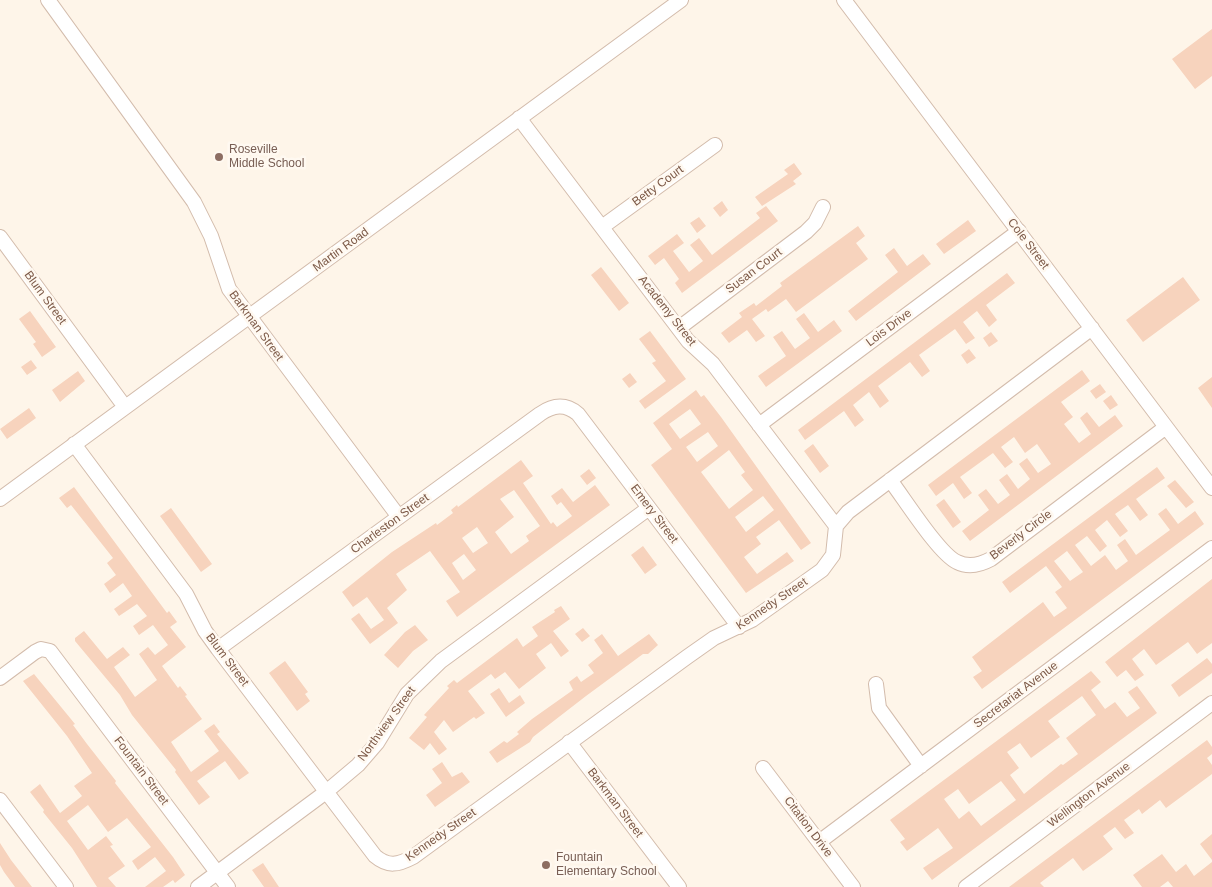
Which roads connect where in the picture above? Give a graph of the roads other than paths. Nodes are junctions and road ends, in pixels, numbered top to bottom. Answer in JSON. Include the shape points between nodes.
{"nodes":[{"id":1,"x":48,"y":0,"type":"edge"},
{"id":2,"x":681,"y":0,"type":"edge"},
{"id":3,"x":844,"y":0,"type":"edge"},
{"id":4,"x":519,"y":118,"type":"junction"},
{"id":5,"x":715,"y":145,"type":"dead end"},
{"id":6,"x":823,"y":207,"type":"dead end"},
{"id":7,"x":602,"y":227,"type":"junction"},
{"id":8,"x":1019,"y":231,"type":"junction"},
{"id":9,"x":0,"y":237,"type":"edge"},
{"id":10,"x":248,"y":318,"type":"junction"},
{"id":11,"x":679,"y":328,"type":"junction"},
{"id":12,"x":1092,"y":328,"type":"junction"},
{"id":13,"x":564,"y":406,"type":"joint"},
{"id":14,"x":125,"y":407,"type":"junction"},
{"id":15,"x":759,"y":425,"type":"junction"},
{"id":16,"x":1166,"y":427,"type":"junction"},
{"id":17,"x":74,"y":444,"type":"junction"},
{"id":18,"x":890,"y":480,"type":"junction"},
{"id":19,"x":1212,"y":488,"type":"edge"},
{"id":20,"x":0,"y":498,"type":"edge"},
{"id":21,"x":650,"y":508,"type":"junction"},
{"id":22,"x":399,"y":517,"type":"junction"},
{"id":23,"x":836,"y":526,"type":"junction"},
{"id":24,"x":1212,"y":548,"type":"edge"},
{"id":25,"x":739,"y":627,"type":"junction"},
{"id":26,"x":218,"y":649,"type":"junction"},
{"id":27,"x":0,"y":678,"type":"edge"},
{"id":28,"x":876,"y":684,"type":"dead end"},
{"id":29,"x":1212,"y":703,"type":"edge"},
{"id":30,"x":569,"y":742,"type":"junction"},
{"id":31,"x":921,"y":766,"type":"junction"},
{"id":32,"x":763,"y":768,"type":"dead end"},
{"id":33,"x":326,"y":792,"type":"junction"},
{"id":34,"x":0,"y":800,"type":"edge"},
{"id":35,"x":819,"y":842,"type":"junction"},
{"id":36,"x":392,"y":865,"type":"joint"},
{"id":37,"x":218,"y":873,"type":"junction"},
{"id":38,"x":66,"y":887,"type":"edge"},
{"id":39,"x":198,"y":887,"type":"edge"},
{"id":40,"x":228,"y":887,"type":"edge"},
{"id":41,"x":679,"y":887,"type":"edge"},
{"id":42,"x":853,"y":887,"type":"edge"},
{"id":43,"x":966,"y":887,"type":"edge"}],
"edges":[{"from":1,"to":10,"type":"street","name":"Barkman Street","via":[[194,202],[211,236],[229,289]]},
{"from":2,"to":4,"type":"street","name":"Martin Road"},
{"from":3,"to":8,"type":"street","name":"Cole Street"},
{"from":4,"to":7,"type":"street","name":"Academy Street"},
{"from":4,"to":10,"type":"street","name":"Martin Road"},
{"from":5,"to":7,"type":"street","name":"Betty Court"},
{"from":6,"to":11,"type":"street","name":"Susan Court","via":[[806,232]]},
{"from":7,"to":11,"type":"street","name":"Academy Street"},
{"from":8,"to":12,"type":"street","name":"Cole Street"},
{"from":8,"to":15,"type":"street","name":"Lois Drive"},
{"from":9,"to":14,"type":"street","name":"Blum Street"},
{"from":10,"to":14,"type":"street","name":"Martin Road"},
{"from":10,"to":22,"type":"street","name":"Barkman Street"},
{"from":11,"to":15,"type":"street","name":"Academy Street","via":[[713,364]]},
{"from":12,"to":16,"type":"street","name":"Cole Street"},
{"from":12,"to":18,"type":"street"},
{"from":13,"to":21,"type":"street","name":"Emery Street","via":[[578,414]]},
{"from":13,"to":22,"type":"street","name":"Charleston Street","via":[[547,408]]},
{"from":14,"to":17,"type":"street","name":"Martin Road"},
{"from":15,"to":23,"type":"street","name":"Academy Street"},
{"from":16,"to":18,"type":"street","name":"Beverly Circle","via":[[991,559],[976,565],[966,565],[948,557]]},
{"from":16,"to":19,"type":"street","name":"Cole Street"},
{"from":17,"to":20,"type":"street","name":"Martin Road"},
{"from":17,"to":26,"type":"street","name":"Blum Street","via":[[186,594]]},
{"from":18,"to":23,"type":"street","via":[[848,512]]},
{"from":21,"to":25,"type":"street","name":"Emery Street"},
{"from":21,"to":33,"type":"street","name":"Northview Street","via":[[441,661],[408,694],[369,754]]},
{"from":22,"to":26,"type":"street","name":"Charleston Street"},
{"from":23,"to":25,"type":"street","name":"Kennedy Street","via":[[833,555],[826,566]]},
{"from":24,"to":31,"type":"street","name":"Secretariat Avenue"},
{"from":25,"to":30,"type":"street","name":"Kennedy Street","via":[[714,638]]},
{"from":26,"to":33,"type":"street","name":"Blum Street"},
{"from":27,"to":37,"type":"street","name":"Fountain Street","via":[[35,652],[45,650],[54,655]]},
{"from":28,"to":31,"type":"street","via":[[879,708]]},
{"from":29,"to":43,"type":"street","name":"Wellington Avenue"},
{"from":30,"to":36,"type":"street","name":"Kennedy Street","via":[[413,857]]},
{"from":30,"to":41,"type":"street","name":"Barkman Street"},
{"from":31,"to":35,"type":"street","name":"Secretariat Avenue"},
{"from":32,"to":35,"type":"street","name":"Citation Drive"},
{"from":33,"to":36,"type":"street","name":"Blum Street","via":[[375,856]]},
{"from":33,"to":37,"type":"street","name":"Northview Street"},
{"from":34,"to":38,"type":"street"},
{"from":35,"to":42,"type":"street","name":"Citation Drive"},
{"from":37,"to":39,"type":"street","name":"Northview Street"},
{"from":37,"to":40,"type":"street","name":"Fountain Street"}]}
